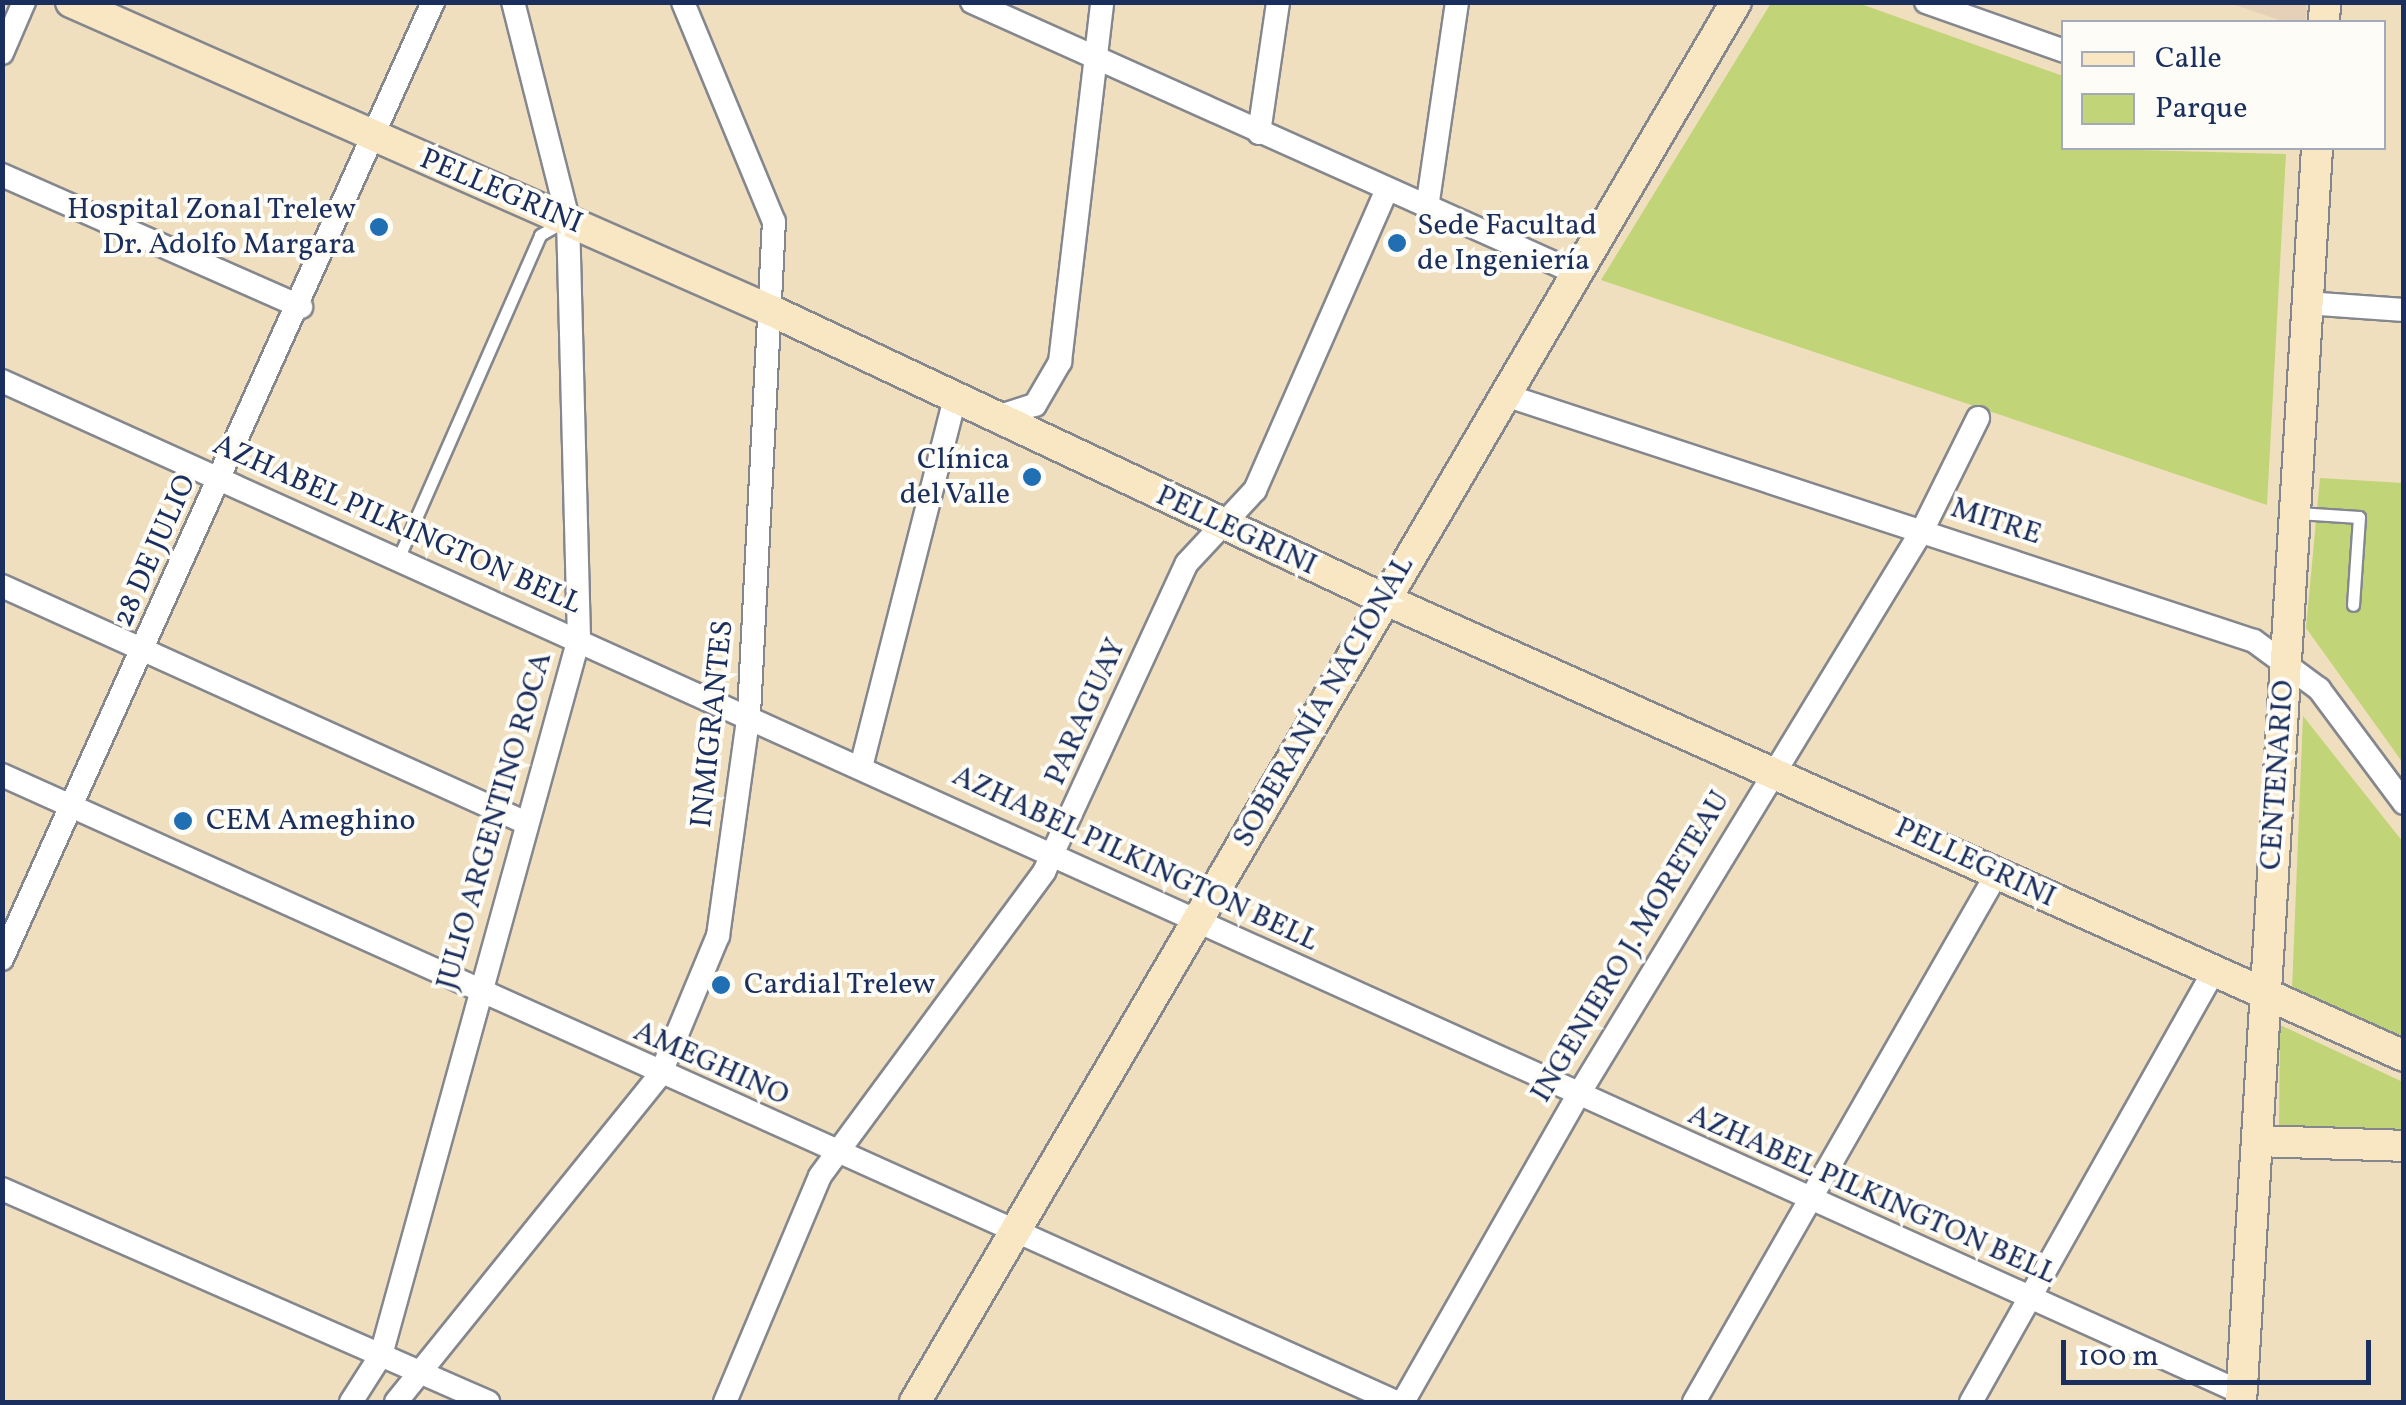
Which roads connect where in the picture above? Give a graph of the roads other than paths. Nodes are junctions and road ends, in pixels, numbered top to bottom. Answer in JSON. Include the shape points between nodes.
{"nodes":[{"id":1,"x":24,"y":2,"type":"edge"},
{"id":2,"x":70,"y":2,"type":"edge"},
{"id":3,"x":433,"y":2,"type":"edge"},
{"id":4,"x":512,"y":2,"type":"edge"},
{"id":5,"x":683,"y":2,"type":"edge"},
{"id":6,"x":972,"y":2,"type":"edge"},
{"id":7,"x":1102,"y":2,"type":"edge"},
{"id":8,"x":1278,"y":2,"type":"edge"},
{"id":9,"x":1457,"y":2,"type":"edge"},
{"id":10,"x":1736,"y":2,"type":"edge"},
{"id":11,"x":1926,"y":2,"type":"edge"},
{"id":12,"x":2061,"y":50,"type":"edge"},
{"id":13,"x":2,"y":53,"type":"edge"},
{"id":14,"x":1096,"y":58,"type":"junction"},
{"id":15,"x":1259,"y":133,"type":"junction"},
{"id":16,"x":374,"y":138,"type":"junction"},
{"id":17,"x":2317,"y":150,"type":"edge"},
{"id":18,"x":2,"y":175,"type":"edge"},
{"id":19,"x":1386,"y":190,"type":"junction"},
{"id":20,"x":1426,"y":208,"type":"junction"},
{"id":21,"x":568,"y":219,"type":"junction"},
{"id":22,"x":1576,"y":273,"type":"junction"},
{"id":23,"x":2306,"y":303,"type":"junction"},
{"id":24,"x":301,"y":306,"type":"junction"},
{"id":25,"x":2404,"y":310,"type":"edge"},
{"id":26,"x":772,"y":311,"type":"junction"},
{"id":27,"x":2,"y":381,"type":"edge"},
{"id":28,"x":1505,"y":396,"type":"junction"},
{"id":29,"x":955,"y":398,"type":"junction"},
{"id":30,"x":997,"y":418,"type":"junction"},
{"id":31,"x":1978,"y":418,"type":"dead end"},
{"id":32,"x":220,"y":481,"type":"junction"},
{"id":33,"x":2294,"y":513,"type":"junction"},
{"id":34,"x":1221,"y":524,"type":"junction"},
{"id":35,"x":1923,"y":530,"type":"junction"},
{"id":36,"x":398,"y":558,"type":"junction"},
{"id":37,"x":2,"y":586,"type":"edge"},
{"id":38,"x":1384,"y":599,"type":"junction"},
{"id":39,"x":2353,"y":605,"type":"dead end"},
{"id":40,"x":579,"y":638,"type":"junction"},
{"id":41,"x":144,"y":650,"type":"junction"},
{"id":42,"x":2286,"y":660,"type":"junction"},
{"id":43,"x":749,"y":714,"type":"junction"},
{"id":44,"x":861,"y":766,"type":"junction"},
{"id":45,"x":1772,"y":768,"type":"junction"},
{"id":46,"x":2,"y":776,"type":"edge"},
{"id":47,"x":2404,"y":803,"type":"edge"},
{"id":48,"x":72,"y":807,"type":"junction"},
{"id":49,"x":524,"y":822,"type":"junction"},
{"id":50,"x":1055,"y":854,"type":"junction"},
{"id":51,"x":1996,"y":874,"type":"junction"},
{"id":52,"x":1197,"y":919,"type":"junction"},
{"id":53,"x":2,"y":959,"type":"edge"},
{"id":54,"x":2214,"y":970,"type":"junction"},
{"id":55,"x":476,"y":989,"type":"junction"},
{"id":56,"x":2263,"y":992,"type":"junction"},
{"id":57,"x":2404,"y":1056,"type":"edge"},
{"id":58,"x":660,"y":1075,"type":"junction"},
{"id":59,"x":1576,"y":1096,"type":"junction"},
{"id":60,"x":2256,"y":1141,"type":"junction"},
{"id":61,"x":2404,"y":1146,"type":"edge"},
{"id":62,"x":834,"y":1152,"type":"junction"},
{"id":63,"x":2,"y":1189,"type":"edge"},
{"id":64,"x":1810,"y":1201,"type":"junction"},
{"id":65,"x":1013,"y":1234,"type":"junction"},
{"id":66,"x":2031,"y":1299,"type":"junction"},
{"id":67,"x":381,"y":1355,"type":"junction"},
{"id":68,"x":418,"y":1372,"type":"junction"},
{"id":69,"x":2242,"y":1398,"type":"edge"},
{"id":70,"x":351,"y":1402,"type":"edge"},
{"id":71,"x":396,"y":1402,"type":"edge"},
{"id":72,"x":488,"y":1402,"type":"edge"},
{"id":73,"x":725,"y":1402,"type":"edge"},
{"id":74,"x":914,"y":1402,"type":"edge"},
{"id":75,"x":1400,"y":1402,"type":"edge"},
{"id":76,"x":1694,"y":1402,"type":"edge"},
{"id":77,"x":1972,"y":1402,"type":"edge"}],
"edges":[{"from":1,"to":13,"type":"street"},
{"from":2,"to":16,"type":"street","name":"PELLEGRINI"},
{"from":3,"to":16,"type":"street","name":"28 DE JULIO"},
{"from":4,"to":21,"type":"street","name":"JULIO ARGENTINO ROCA"},
{"from":5,"to":26,"type":"street","name":"INMIGRANTES","via":[[768,202]]},
{"from":6,"to":14,"type":"street"},
{"from":7,"to":14,"type":"street"},
{"from":8,"to":15,"type":"street"},
{"from":9,"to":20,"type":"street"},
{"from":10,"to":22,"type":"street","name":"SOBERANÍA NACIONAL"},
{"from":11,"to":12,"type":"street"},
{"from":14,"to":15,"type":"street"},
{"from":14,"to":30,"type":"street","via":[[1060,362],[1035,405]]},
{"from":15,"to":19,"type":"street"},
{"from":16,"to":21,"type":"street","name":"PELLEGRINI"},
{"from":16,"to":24,"type":"street","name":"28 DE JULIO"},
{"from":17,"to":23,"type":"street","name":"CENTENARIO"},
{"from":18,"to":24,"type":"street"},
{"from":19,"to":20,"type":"street"},
{"from":19,"to":34,"type":"street","name":"PARAGUAY","via":[[1256,490]]},
{"from":20,"to":22,"type":"street"},
{"from":21,"to":26,"type":"street","name":"PELLEGRINI"},
{"from":21,"to":36,"type":"lane","via":[[540,235]]},
{"from":21,"to":40,"type":"street","name":"JULIO ARGENTINO ROCA"},
{"from":22,"to":28,"type":"street","name":"SOBERANÍA NACIONAL"},
{"from":23,"to":25,"type":"street"},
{"from":23,"to":33,"type":"street","name":"CENTENARIO"},
{"from":24,"to":32,"type":"street","name":"28 DE JULIO"},
{"from":26,"to":29,"type":"street","name":"PELLEGRINI"},
{"from":26,"to":43,"type":"street","name":"INMIGRANTES"},
{"from":27,"to":32,"type":"street","name":"AZHABEL PILKINGTON BELL"},
{"from":28,"to":35,"type":"street","name":"MITRE"},
{"from":28,"to":38,"type":"street","name":"SOBERANÍA NACIONAL"},
{"from":29,"to":30,"type":"street","name":"PELLEGRINI"},
{"from":29,"to":44,"type":"street"},
{"from":30,"to":34,"type":"street","name":"PELLEGRINI"},
{"from":31,"to":35,"type":"street","name":"INGENIERO J. MORETEAU"},
{"from":32,"to":36,"type":"street","name":"AZHABEL PILKINGTON BELL"},
{"from":32,"to":41,"type":"street","name":"28 DE JULIO"},
{"from":33,"to":39,"type":"lane","via":[[2359,517]]},
{"from":33,"to":42,"type":"street","name":"CENTENARIO"},
{"from":34,"to":38,"type":"street","name":"PELLEGRINI"},
{"from":34,"to":50,"type":"street","name":"PARAGUAY","via":[[1187,563]]},
{"from":35,"to":42,"type":"street","name":"MITRE","via":[[2215,625]]},
{"from":35,"to":45,"type":"street","name":"INGENIERO J. MORETEAU"},
{"from":36,"to":40,"type":"street","name":"AZHABEL PILKINGTON BELL"},
{"from":37,"to":41,"type":"street"},
{"from":38,"to":45,"type":"street","name":"PELLEGRINI"},
{"from":38,"to":52,"type":"street","name":"SOBERANÍA NACIONAL"},
{"from":40,"to":43,"type":"street","name":"AZHABEL PILKINGTON BELL"},
{"from":40,"to":49,"type":"street","name":"JULIO ARGENTINO ROCA"},
{"from":41,"to":48,"type":"street","name":"28 DE JULIO"},
{"from":41,"to":49,"type":"street"},
{"from":42,"to":47,"type":"street","name":"MITRE","via":[[2319,689]]},
{"from":42,"to":56,"type":"street","name":"CENTENARIO"},
{"from":43,"to":44,"type":"street","name":"AZHABEL PILKINGTON BELL"},
{"from":43,"to":58,"type":"street","name":"INMIGRANTES","via":[[718,936]]},
{"from":44,"to":50,"type":"street","name":"AZHABEL PILKINGTON BELL"},
{"from":45,"to":51,"type":"street","name":"PELLEGRINI"},
{"from":45,"to":59,"type":"street","name":"INGENIERO J. MORETEAU"},
{"from":46,"to":48,"type":"street","name":"AMEGHINO"},
{"from":48,"to":53,"type":"street","name":"28 DE JULIO"},
{"from":48,"to":55,"type":"street","name":"AMEGHINO"},
{"from":49,"to":55,"type":"street","name":"JULIO ARGENTINO ROCA"},
{"from":50,"to":52,"type":"street","name":"AZHABEL PILKINGTON BELL"},
{"from":50,"to":62,"type":"street","name":"PARAGUAY"},
{"from":51,"to":54,"type":"street","name":"PELLEGRINI"},
{"from":51,"to":64,"type":"street"},
{"from":52,"to":59,"type":"street","name":"AZHABEL PILKINGTON BELL"},
{"from":52,"to":65,"type":"street","name":"SOBERANÍA NACIONAL"},
{"from":54,"to":56,"type":"street","name":"PELLEGRINI"},
{"from":54,"to":66,"type":"street"},
{"from":55,"to":58,"type":"street","name":"AMEGHINO"},
{"from":55,"to":67,"type":"street","name":"JULIO ARGENTINO ROCA"},
{"from":56,"to":57,"type":"street","name":"PELLEGRINI"},
{"from":56,"to":60,"type":"street","name":"CENTENARIO"},
{"from":58,"to":62,"type":"street","name":"AMEGHINO"},
{"from":58,"to":68,"type":"street","name":"INMIGRANTES"},
{"from":59,"to":64,"type":"street","name":"AZHABEL PILKINGTON BELL"},
{"from":59,"to":75,"type":"street","name":"INGENIERO J. MORETEAU"},
{"from":60,"to":61,"type":"street"},
{"from":60,"to":69,"type":"street","name":"CENTENARIO"},
{"from":62,"to":65,"type":"street","name":"AMEGHINO"},
{"from":62,"to":73,"type":"street","name":"PARAGUAY"},
{"from":63,"to":67,"type":"street"},
{"from":64,"to":66,"type":"street","name":"AZHABEL PILKINGTON BELL"},
{"from":64,"to":76,"type":"street"},
{"from":65,"to":74,"type":"street","name":"SOBERANÍA NACIONAL"},
{"from":65,"to":75,"type":"street","name":"AMEGHINO"},
{"from":66,"to":69,"type":"street","name":"AZHABEL PILKINGTON BELL"},
{"from":66,"to":77,"type":"street"},
{"from":67,"to":68,"type":"street"},
{"from":67,"to":70,"type":"street","name":"JULIO ARGENTINO ROCA"},
{"from":68,"to":71,"type":"street"},
{"from":68,"to":72,"type":"street"}]}
